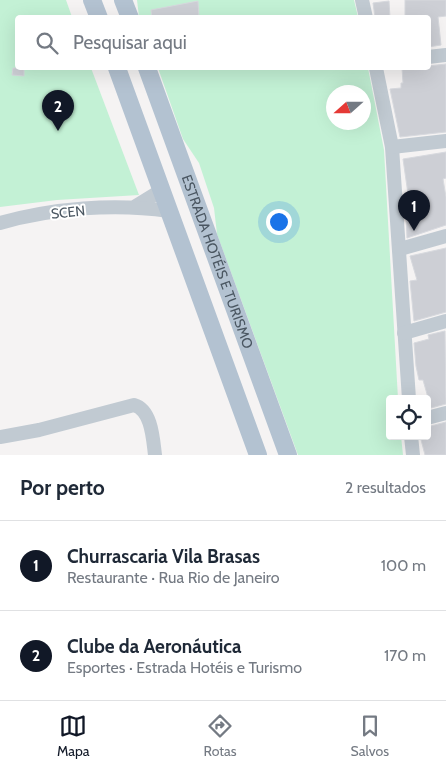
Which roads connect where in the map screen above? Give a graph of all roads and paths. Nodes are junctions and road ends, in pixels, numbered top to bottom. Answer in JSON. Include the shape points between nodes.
{"nodes":[{"id":1,"x":92,"y":0,"type":"edge"},
{"id":2,"x":124,"y":0,"type":"edge"},
{"id":3,"x":362,"y":0,"type":"edge"},
{"id":4,"x":98,"y":15,"type":"edge"},
{"id":5,"x":129,"y":15,"type":"edge"},
{"id":6,"x":365,"y":15,"type":"edge"},
{"id":7,"x":446,"y":55,"type":"edge"},
{"id":8,"x":431,"y":57,"type":"edge"},
{"id":9,"x":118,"y":70,"type":"edge"},
{"id":10,"x":148,"y":70,"type":"edge"},
{"id":11,"x":376,"y":70,"type":"edge"},
{"id":12,"x":446,"y":142,"type":"edge"},
{"id":13,"x":392,"y":148,"type":"junction"},
{"id":14,"x":162,"y":190,"type":"junction"},
{"id":15,"x":136,"y":206,"type":"junction"},
{"id":16,"x":169,"y":211,"type":"junction"},
{"id":17,"x":0,"y":223,"type":"edge"},
{"id":18,"x":446,"y":236,"type":"edge"},
{"id":19,"x":400,"y":249,"type":"junction"},
{"id":20,"x":446,"y":322,"type":"edge"},
{"id":21,"x":404,"y":333,"type":"junction"},
{"id":22,"x":409,"y":395,"type":"edge"},
{"id":23,"x":446,"y":413,"type":"edge"},
{"id":24,"x":431,"y":417,"type":"edge"},
{"id":25,"x":0,"y":437,"type":"edge"},
{"id":26,"x":411,"y":440,"type":"edge"},
{"id":27,"x":154,"y":455,"type":"edge"},
{"id":28,"x":258,"y":455,"type":"edge"},
{"id":29,"x":288,"y":455,"type":"edge"},
{"id":30,"x":413,"y":455,"type":"edge"}],
"edges":[{"from":1,"to":4,"type":"main road"},
{"from":2,"to":5,"type":"main road"},
{"from":3,"to":6,"type":"street"},
{"from":7,"to":8,"type":"street"},
{"from":9,"to":14,"type":"main road","name":"ESTRADA HOTÉIS E TURISMO"},
{"from":10,"to":29,"type":"main road","name":"ESTRADA HOTÉIS E TURISMO"},
{"from":11,"to":13,"type":"street"},
{"from":12,"to":13,"type":"street"},
{"from":13,"to":19,"type":"street"},
{"from":14,"to":15,"type":"street","name":"SCEN"},
{"from":14,"to":16,"type":"main road","name":"ESTRADA HOTÉIS E TURISMO"},
{"from":15,"to":16,"type":"street","name":"SCEN"},
{"from":15,"to":17,"type":"street","name":"SCEN","via":[[66,211]]},
{"from":16,"to":28,"type":"main road","name":"ESTRADA HOTÉIS E TURISMO"},
{"from":18,"to":19,"type":"street"},
{"from":19,"to":21,"type":"street"},
{"from":20,"to":21,"type":"street"},
{"from":21,"to":22,"type":"street"},
{"from":23,"to":24,"type":"street"},
{"from":25,"to":27,"type":"street","via":[[134,404],[143,410],[150,425]]},
{"from":26,"to":30,"type":"street"}]}
